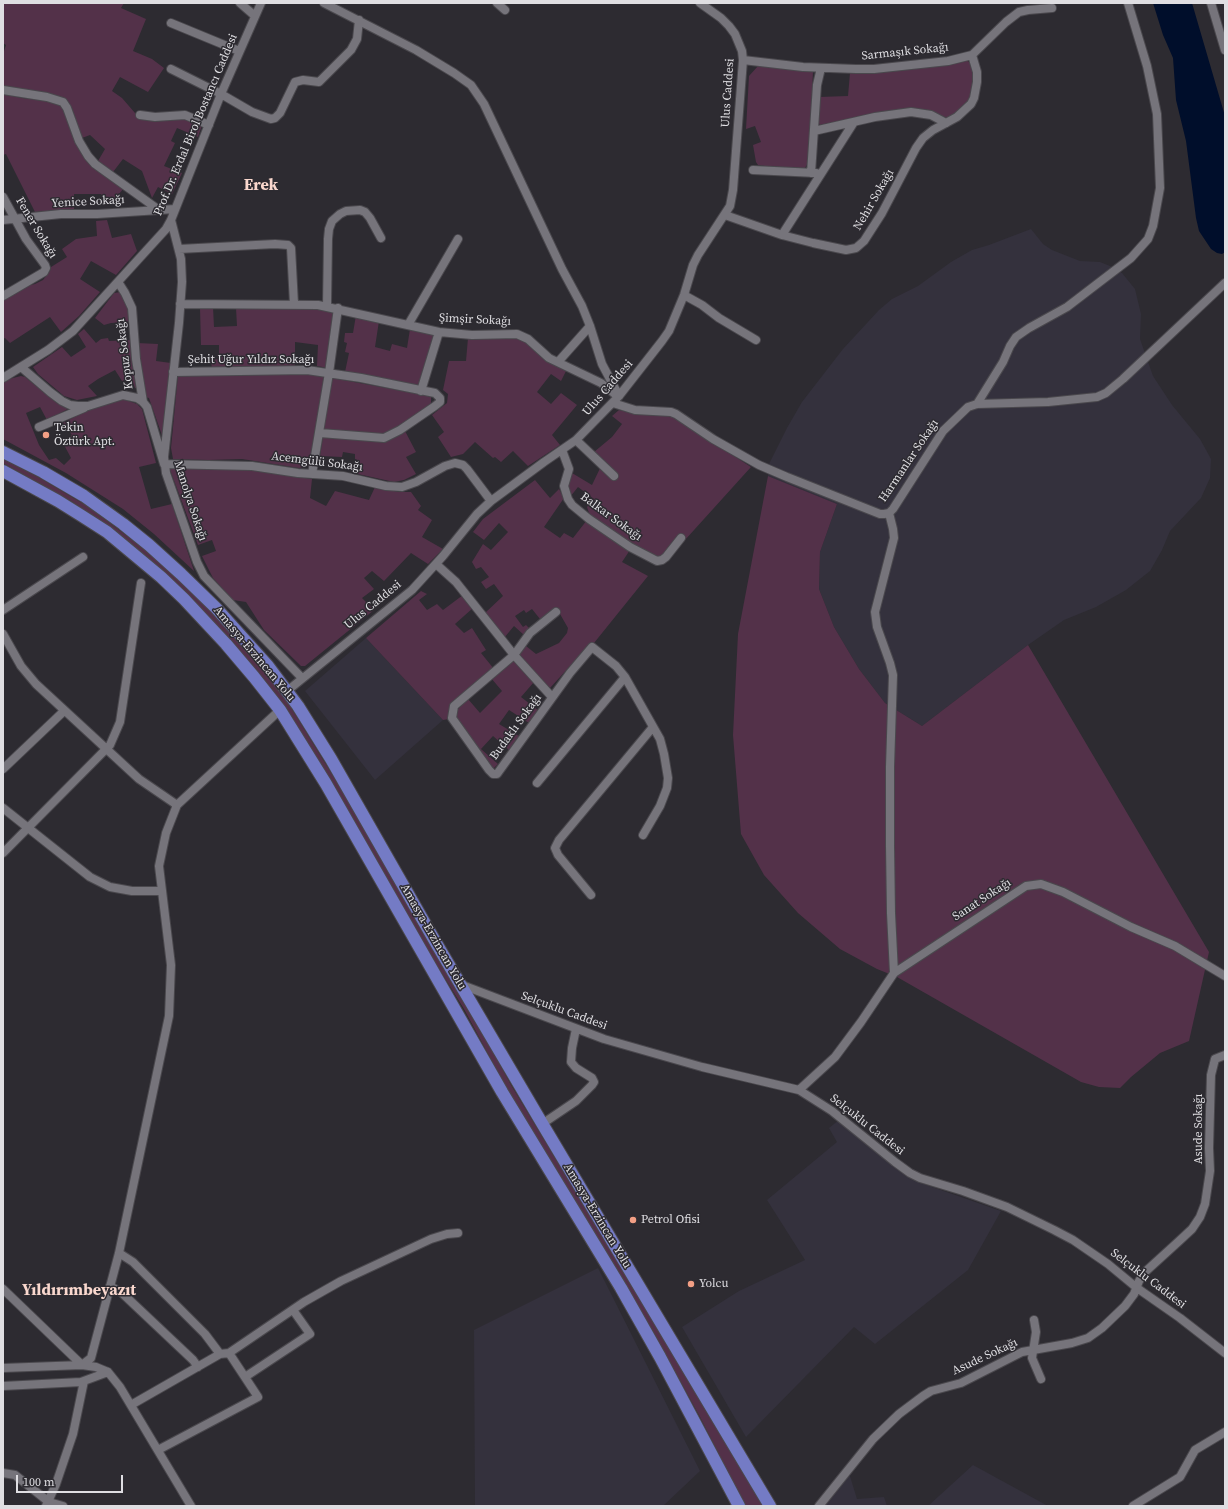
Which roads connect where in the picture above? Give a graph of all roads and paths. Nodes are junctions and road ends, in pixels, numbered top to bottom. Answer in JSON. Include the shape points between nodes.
{"nodes":[{"id":1,"x":240,"y":3,"type":"edge"},
{"id":2,"x":261,"y":3,"type":"edge"},
{"id":3,"x":324,"y":3,"type":"edge"},
{"id":4,"x":497,"y":3,"type":"edge"},
{"id":5,"x":700,"y":3,"type":"edge"},
{"id":6,"x":1128,"y":3,"type":"edge"},
{"id":7,"x":1210,"y":3,"type":"edge"},
{"id":8,"x":1052,"y":8,"type":"dead end"},
{"id":9,"x":505,"y":10,"type":"dead end"},
{"id":10,"x":255,"y":16,"type":"junction"},
{"id":11,"x":359,"y":20,"type":"junction"},
{"id":12,"x":172,"y":24,"type":"dead end"},
{"id":13,"x":1225,"y":50,"type":"edge"},
{"id":14,"x":240,"y":51,"type":"junction"},
{"id":15,"x":972,"y":55,"type":"junction"},
{"id":16,"x":743,"y":60,"type":"junction"},
{"id":17,"x":821,"y":68,"type":"junction"},
{"id":18,"x":171,"y":69,"type":"dead end"},
{"id":19,"x":3,"y":90,"type":"edge"},
{"id":20,"x":221,"y":94,"type":"junction"},
{"id":21,"x":140,"y":115,"type":"dead end"},
{"id":22,"x":854,"y":122,"type":"junction"},
{"id":23,"x":946,"y":123,"type":"junction"},
{"id":24,"x":209,"y":124,"type":"junction"},
{"id":25,"x":814,"y":131,"type":"junction"},
{"id":26,"x":753,"y":170,"type":"dead end"},
{"id":27,"x":811,"y":172,"type":"junction"},
{"id":28,"x":821,"y":173,"type":"junction"},
{"id":29,"x":3,"y":197,"type":"edge"},
{"id":30,"x":175,"y":209,"type":"junction"},
{"id":31,"x":159,"y":210,"type":"junction"},
{"id":32,"x":724,"y":215,"type":"junction"},
{"id":33,"x":16,"y":219,"type":"junction"},
{"id":34,"x":3,"y":220,"type":"edge"},
{"id":35,"x":171,"y":220,"type":"junction"},
{"id":36,"x":782,"y":235,"type":"junction"},
{"id":37,"x":381,"y":238,"type":"dead end"},
{"id":38,"x":458,"y":239,"type":"dead end"},
{"id":39,"x":179,"y":249,"type":"junction"},
{"id":40,"x":118,"y":282,"type":"junction"},
{"id":41,"x":1225,"y":283,"type":"edge"},
{"id":42,"x":684,"y":295,"type":"junction"},
{"id":43,"x":3,"y":296,"type":"edge"},
{"id":44,"x":180,"y":304,"type":"junction"},
{"id":45,"x":294,"y":304,"type":"junction"},
{"id":46,"x":327,"y":306,"type":"junction"},
{"id":47,"x":338,"y":308,"type":"junction"},
{"id":48,"x":408,"y":325,"type":"junction"},
{"id":49,"x":590,"y":326,"type":"junction"},
{"id":50,"x":439,"y":332,"type":"junction"},
{"id":51,"x":756,"y":340,"type":"dead end"},
{"id":52,"x":558,"y":362,"type":"junction"},
{"id":53,"x":21,"y":367,"type":"junction"},
{"id":54,"x":173,"y":372,"type":"junction"},
{"id":55,"x":329,"y":373,"type":"junction"},
{"id":56,"x":3,"y":378,"type":"edge"},
{"id":57,"x":421,"y":391,"type":"junction"},
{"id":58,"x":616,"y":400,"type":"junction"},
{"id":59,"x":143,"y":402,"type":"junction"},
{"id":60,"x":977,"y":404,"type":"junction"},
{"id":61,"x":88,"y":406,"type":"junction"},
{"id":62,"x":39,"y":427,"type":"dead end"},
{"id":63,"x":320,"y":433,"type":"junction"},
{"id":64,"x":576,"y":440,"type":"junction"},
{"id":65,"x":562,"y":450,"type":"junction"},
{"id":66,"x":3,"y":452,"type":"edge"},
{"id":67,"x":164,"y":464,"type":"junction"},
{"id":68,"x":3,"y":471,"type":"edge"},
{"id":69,"x":312,"y":474,"type":"junction"},
{"id":70,"x":614,"y":476,"type":"dead end"},
{"id":71,"x":491,"y":501,"type":"junction"},
{"id":72,"x":889,"y":513,"type":"junction"},
{"id":73,"x":681,"y":538,"type":"dead end"},
{"id":74,"x":82,"y":557,"type":"dead end"},
{"id":75,"x":436,"y":564,"type":"junction"},
{"id":76,"x":140,"y":583,"type":"dead end"},
{"id":77,"x":3,"y":610,"type":"edge"},
{"id":78,"x":556,"y":612,"type":"dead end"},
{"id":79,"x":3,"y":634,"type":"edge"},
{"id":80,"x":514,"y":655,"type":"junction"},
{"id":81,"x":625,"y":677,"type":"junction"},
{"id":82,"x":302,"y":678,"type":"junction"},
{"id":83,"x":287,"y":691,"type":"junction"},
{"id":84,"x":552,"y":697,"type":"junction"},
{"id":85,"x":64,"y":710,"type":"junction"},
{"id":86,"x":280,"y":710,"type":"junction"},
{"id":87,"x":653,"y":727,"type":"junction"},
{"id":88,"x":105,"y":749,"type":"junction"},
{"id":89,"x":3,"y":769,"type":"edge"},
{"id":90,"x":537,"y":783,"type":"dead end"},
{"id":91,"x":178,"y":805,"type":"junction"},
{"id":92,"x":3,"y":808,"type":"edge"},
{"id":93,"x":27,"y":828,"type":"junction"},
{"id":94,"x":643,"y":835,"type":"dead end"},
{"id":95,"x":3,"y":853,"type":"edge"},
{"id":96,"x":162,"y":891,"type":"junction"},
{"id":97,"x":591,"y":895,"type":"dead end"},
{"id":98,"x":894,"y":973,"type":"junction"},
{"id":99,"x":1225,"y":976,"type":"edge"},
{"id":100,"x":462,"y":985,"type":"junction"},
{"id":101,"x":576,"y":1029,"type":"junction"},
{"id":102,"x":1225,"y":1055,"type":"edge"},
{"id":103,"x":799,"y":1090,"type":"junction"},
{"id":104,"x":542,"y":1124,"type":"junction"},
{"id":105,"x":458,"y":1233,"type":"dead end"},
{"id":106,"x":119,"y":1253,"type":"junction"},
{"id":107,"x":110,"y":1286,"type":"junction"},
{"id":108,"x":1137,"y":1288,"type":"junction"},
{"id":109,"x":3,"y":1289,"type":"edge"},
{"id":110,"x":293,"y":1310,"type":"junction"},
{"id":111,"x":1034,"y":1320,"type":"dead end"},
{"id":112,"x":1032,"y":1350,"type":"junction"},
{"id":113,"x":229,"y":1353,"type":"junction"},
{"id":114,"x":1225,"y":1353,"type":"edge"},
{"id":115,"x":220,"y":1354,"type":"junction"},
{"id":116,"x":82,"y":1366,"type":"junction"},
{"id":117,"x":198,"y":1367,"type":"junction"},
{"id":118,"x":3,"y":1368,"type":"edge"},
{"id":119,"x":108,"y":1372,"type":"junction"},
{"id":120,"x":245,"y":1377,"type":"junction"},
{"id":121,"x":1041,"y":1378,"type":"dead end"},
{"id":122,"x":84,"y":1381,"type":"junction"},
{"id":123,"x":3,"y":1386,"type":"edge"},
{"id":124,"x":131,"y":1405,"type":"junction"},
{"id":125,"x":1225,"y":1432,"type":"edge"},
{"id":126,"x":158,"y":1450,"type":"junction"},
{"id":127,"x":3,"y":1473,"type":"edge"},
{"id":128,"x":47,"y":1504,"type":"edge"},
{"id":129,"x":63,"y":1506,"type":"edge"},
{"id":130,"x":192,"y":1506,"type":"edge"},
{"id":131,"x":739,"y":1506,"type":"edge"},
{"id":132,"x":770,"y":1506,"type":"edge"},
{"id":133,"x":819,"y":1506,"type":"edge"},
{"id":134,"x":1133,"y":1506,"type":"edge"}],
"edges":[{"from":1,"to":10,"type":"street"},
{"from":2,"to":10,"type":"street","name":"Prof.Dr. Erdal Birol Bostancı Caddesi"},
{"from":3,"to":11,"type":"street"},
{"from":4,"to":9,"type":"street"},
{"from":5,"to":16,"type":"street","name":"Ulus Caddesi","via":[[721,18],[735,34]]},
{"from":6,"to":60,"type":"street","via":[[1147,66],[1157,114],[1160,188],[1153,226],[1148,239],[1131,258],[1066,307],[1016,338]]},
{"from":7,"to":13,"type":"street"},
{"from":8,"to":15,"type":"street","via":[[1019,12]]},
{"from":10,"to":14,"type":"street","name":"Prof.Dr. Erdal Birol Bostancı Caddesi"},
{"from":11,"to":20,"type":"street","via":[[358,39],[351,50],[319,82],[295,82],[275,118],[260,116]]},
{"from":11,"to":49,"type":"street","via":[[454,73],[474,90],[484,104]]},
{"from":12,"to":14,"type":"street"},
{"from":14,"to":20,"type":"street","name":"Prof.Dr. Erdal Birol Bostancı Caddesi"},
{"from":15,"to":17,"type":"street","name":"Sarmaşık Sokağı","via":[[948,61],[874,69]]},
{"from":15,"to":23,"type":"street","name":"Nehir Sokağı","via":[[977,72],[974,98],[965,110]]},
{"from":16,"to":17,"type":"street","name":"Sarmaşık Sokağı"},
{"from":16,"to":32,"type":"street","name":"Ulus Caddesi","via":[[733,190],[730,206]]},
{"from":17,"to":25,"type":"street","via":[[817,85]]},
{"from":18,"to":20,"type":"street"},
{"from":19,"to":31,"type":"street","via":[[63,102],[79,141],[95,164]]},
{"from":20,"to":24,"type":"street","name":"Prof.Dr. Erdal Birol Bostancı Caddesi"},
{"from":21,"to":24,"type":"street","via":[[186,115]]},
{"from":22,"to":23,"type":"street","via":[[911,112],[931,115]]},
{"from":22,"to":25,"type":"street"},
{"from":22,"to":28,"type":"street"},
{"from":23,"to":36,"type":"street","name":"Nehir Sokağı","via":[[928,133],[919,143],[882,213],[864,241],[856,248],[836,249]]},
{"from":24,"to":30,"type":"street","name":"Prof.Dr. Erdal Birol Bostancı Caddesi"},
{"from":25,"to":27,"type":"street"},
{"from":26,"to":27,"type":"street"},
{"from":27,"to":28,"type":"street"},
{"from":28,"to":36,"type":"street"},
{"from":29,"to":33,"type":"street","name":"Fener Sokağı"},
{"from":30,"to":31,"type":"street","name":"Yenice Sokağı"},
{"from":30,"to":35,"type":"street","name":"Prof.Dr. Erdal Birol Bostancı Caddesi"},
{"from":31,"to":33,"type":"street","name":"Yenice Sokağı","via":[[61,214]]},
{"from":32,"to":36,"type":"street","name":"Nehir Sokağı"},
{"from":32,"to":42,"type":"street","name":"Ulus Caddesi","via":[[698,255]]},
{"from":33,"to":34,"type":"street","name":"Yenice Sokağı"},
{"from":33,"to":43,"type":"street","name":"Fener Sokağı","via":[[46,268],[44,272]]},
{"from":35,"to":39,"type":"street","name":"Manolya Sokağı"},
{"from":35,"to":40,"type":"street","name":"Prof.Dr. Erdal Birol Bostancı Caddesi","via":[[160,236]]},
{"from":37,"to":46,"type":"street","via":[[370,218],[360,210],[346,211],[332,221],[328,240]]},
{"from":38,"to":48,"type":"street"},
{"from":39,"to":44,"type":"street","name":"Manolya Sokağı"},
{"from":39,"to":45,"type":"street","via":[[288,245],[291,248]]},
{"from":40,"to":53,"type":"street","name":"Prof.Dr. Erdal Birol Bostancı Caddesi","via":[[73,331]]},
{"from":40,"to":59,"type":"street","name":"Kopuz Sokağı","via":[[132,308]]},
{"from":41,"to":60,"type":"street","via":[[1106,393],[1097,397],[1048,402]]},
{"from":42,"to":51,"type":"street"},
{"from":42,"to":58,"type":"street","name":"Ulus Caddesi","via":[[662,341]]},
{"from":44,"to":45,"type":"street","name":"Şimşir Sokağı"},
{"from":44,"to":54,"type":"street","name":"Manolya Sokağı"},
{"from":45,"to":46,"type":"street","name":"Şimşir Sokağı"},
{"from":46,"to":47,"type":"street","name":"Şimşir Sokağı"},
{"from":47,"to":48,"type":"street","name":"Şimşir Sokağı"},
{"from":47,"to":55,"type":"street","name":"Şehit Uğur Yıldız Sokağı"},
{"from":48,"to":50,"type":"street","name":"Şimşir Sokağı"},
{"from":49,"to":52,"type":"street"},
{"from":49,"to":58,"type":"street"},
{"from":50,"to":52,"type":"street","name":"Şimşir Sokağı","via":[[472,335],[517,334],[528,339],[544,354]]},
{"from":50,"to":57,"type":"street"},
{"from":52,"to":58,"type":"street","name":"Şimşir Sokağı","via":[[601,383]]},
{"from":53,"to":56,"type":"street","name":"Prof.Dr. Erdal Birol Bostancı Caddesi"},
{"from":53,"to":61,"type":"street","via":[[62,401]]},
{"from":54,"to":55,"type":"street","name":"Şehit Uğur Yıldız Sokağı","via":[[289,370]]},
{"from":54,"to":67,"type":"street","name":"Manolya Sokağı"},
{"from":55,"to":57,"type":"street","name":"Şehit Uğur Yıldız Sokağı"},
{"from":55,"to":63,"type":"street","name":"Şehit Uğur Yıldız Sokağı"},
{"from":57,"to":63,"type":"street","name":"Şehit Uğur Yıldız Sokağı","via":[[438,395],[440,402],[390,436],[378,438]]},
{"from":58,"to":64,"type":"street","name":"Ulus Caddesi"},
{"from":58,"to":72,"type":"street","name":"Harmanlar Sokağı","via":[[635,410],[676,414],[759,465],[880,514]]},
{"from":59,"to":61,"type":"street","via":[[123,395]]},
{"from":59,"to":67,"type":"street","name":"Kopuz Sokağı","via":[[150,415]]},
{"from":60,"to":72,"type":"street","name":"Harmanlar Sokağı","via":[[968,407],[943,431]]},
{"from":61,"to":62,"type":"street"},
{"from":63,"to":69,"type":"street","name":"Şehit Uğur Yıldız Sokağı"},
{"from":64,"to":65,"type":"street","name":"Ulus Caddesi"},
{"from":64,"to":70,"type":"street"},
{"from":65,"to":71,"type":"street","name":"Ulus Caddesi"},
{"from":65,"to":73,"type":"street","name":"Balkar Sokağı","via":[[570,469],[564,486],[568,499],[589,519],[630,547],[657,561],[666,557]]},
{"from":66,"to":83,"type":"highway","name":"Amasya-Erzincan Yolu","via":[[84,496],[149,545],[212,604]]},
{"from":67,"to":69,"type":"street","name":"Acemgülü Sokağı","via":[[252,466]]},
{"from":67,"to":82,"type":"street","name":"Manolya Sokağı","via":[[169,484],[204,576]]},
{"from":68,"to":86,"type":"highway","name":"Amasya-Erzincan Yolu","via":[[52,497],[106,532],[161,577],[226,644]]},
{"from":69,"to":71,"type":"street","name":"Acemgülü Sokağı","via":[[343,476],[402,487],[455,463],[467,469]]},
{"from":71,"to":75,"type":"street","name":"Ulus Caddesi"},
{"from":72,"to":98,"type":"street","via":[[894,538],[874,612],[893,675],[890,845]]},
{"from":74,"to":77,"type":"street"},
{"from":75,"to":80,"type":"street","name":"Budaklı Sokağı","via":[[456,582]]},
{"from":75,"to":82,"type":"street","name":"Ulus Caddesi","via":[[401,599]]},
{"from":76,"to":88,"type":"street","via":[[120,722],[110,745]]},
{"from":78,"to":80,"type":"street","name":"Budaklı Sokağı","via":[[530,633]]},
{"from":79,"to":85,"type":"street","via":[[28,676]]},
{"from":80,"to":84,"type":"street","name":"Budaklı Sokağı"},
{"from":80,"to":84,"type":"street","name":"Budaklı Sokağı","via":[[454,706],[452,718],[493,774],[497,774]]},
{"from":81,"to":84,"type":"street","name":"Budaklı Sokağı","via":[[616,666],[592,647]]},
{"from":81,"to":87,"type":"street","name":"Budaklı Sokağı"},
{"from":81,"to":90,"type":"street"},
{"from":82,"to":83,"type":"street","name":"Ulus Caddesi"},
{"from":83,"to":100,"type":"highway","name":"Amasya-Erzincan Yolu","via":[[312,727]]},
{"from":85,"to":88,"type":"street"},
{"from":85,"to":89,"type":"street"},
{"from":86,"to":91,"type":"street"},
{"from":86,"to":131,"type":"highway","name":"Amasya-Erzincan Yolu","via":[[326,784],[502,1092],[660,1357]]},
{"from":87,"to":94,"type":"street","name":"Budaklı Sokağı","via":[[660,739],[668,778],[660,806]]},
{"from":87,"to":97,"type":"street","via":[[564,834],[556,848],[558,855]]},
{"from":88,"to":91,"type":"street","via":[[138,779]]},
{"from":88,"to":93,"type":"street"},
{"from":91,"to":96,"type":"street","via":[[166,833],[159,866]]},
{"from":92,"to":93,"type":"street"},
{"from":93,"to":95,"type":"street"},
{"from":93,"to":96,"type":"street","via":[[90,877],[110,887],[132,891]]},
{"from":96,"to":106,"type":"street","via":[[171,965],[169,1016]]},
{"from":98,"to":99,"type":"street","name":"Sanat Sokağı","via":[[1026,886],[1041,884],[1175,946]]},
{"from":98,"to":103,"type":"street","name":"Sanat Sokağı","via":[[835,1057]]},
{"from":100,"to":101,"type":"street","name":"Selçuklu Caddesi"},
{"from":100,"to":104,"type":"highway","name":"Amasya-Erzincan Yolu"},
{"from":101,"to":103,"type":"street","name":"Selçuklu Caddesi","via":[[702,1067]]},
{"from":101,"to":104,"type":"street","via":[[571,1062],[594,1082],[576,1101]]},
{"from":102,"to":108,"type":"street","name":"Asude Sokağı","via":[[1215,1059],[1211,1074],[1210,1170],[1205,1204],[1200,1218],[1192,1229],[1145,1272]]},
{"from":103,"to":108,"type":"street","name":"Selçuklu Caddesi","via":[[832,1111],[910,1173],[986,1199],[1054,1230],[1092,1253]]},
{"from":104,"to":132,"type":"highway","name":"Amasya-Erzincan Yolu"},
{"from":105,"to":110,"type":"street","via":[[431,1239],[328,1288]]},
{"from":106,"to":107,"type":"street"},
{"from":106,"to":115,"type":"street","via":[[133,1262],[204,1334]]},
{"from":107,"to":116,"type":"street","via":[[91,1358]]},
{"from":107,"to":117,"type":"street","via":[[122,1293]]},
{"from":108,"to":112,"type":"street","name":"Asude Sokağı","via":[[1125,1306],[1088,1338]]},
{"from":108,"to":114,"type":"street","name":"Selçuklu Caddesi"},
{"from":109,"to":116,"type":"street"},
{"from":110,"to":113,"type":"street"},
{"from":110,"to":120,"type":"street","via":[[310,1334]]},
{"from":111,"to":112,"type":"street","via":[[1036,1332]]},
{"from":112,"to":121,"type":"street","via":[[1032,1358]]},
{"from":112,"to":133,"type":"street","name":"Asude Sokağı","via":[[1015,1354],[961,1383],[931,1391],[914,1403],[873,1439]]},
{"from":113,"to":115,"type":"street"},
{"from":113,"to":120,"type":"street"},
{"from":115,"to":117,"type":"street"},
{"from":116,"to":118,"type":"street"},
{"from":116,"to":119,"type":"street","via":[[96,1367]]},
{"from":117,"to":124,"type":"street"},
{"from":119,"to":122,"type":"street"},
{"from":119,"to":124,"type":"street"},
{"from":120,"to":126,"type":"street","via":[[258,1397]]},
{"from":122,"to":123,"type":"street"},
{"from":122,"to":128,"type":"street","via":[[73,1434]]},
{"from":124,"to":126,"type":"street"},
{"from":125,"to":134,"type":"street","via":[[1195,1450],[1180,1477]]},
{"from":126,"to":130,"type":"street"},
{"from":127,"to":128,"type":"street","via":[[19,1478]]},
{"from":128,"to":129,"type":"street"}]}
